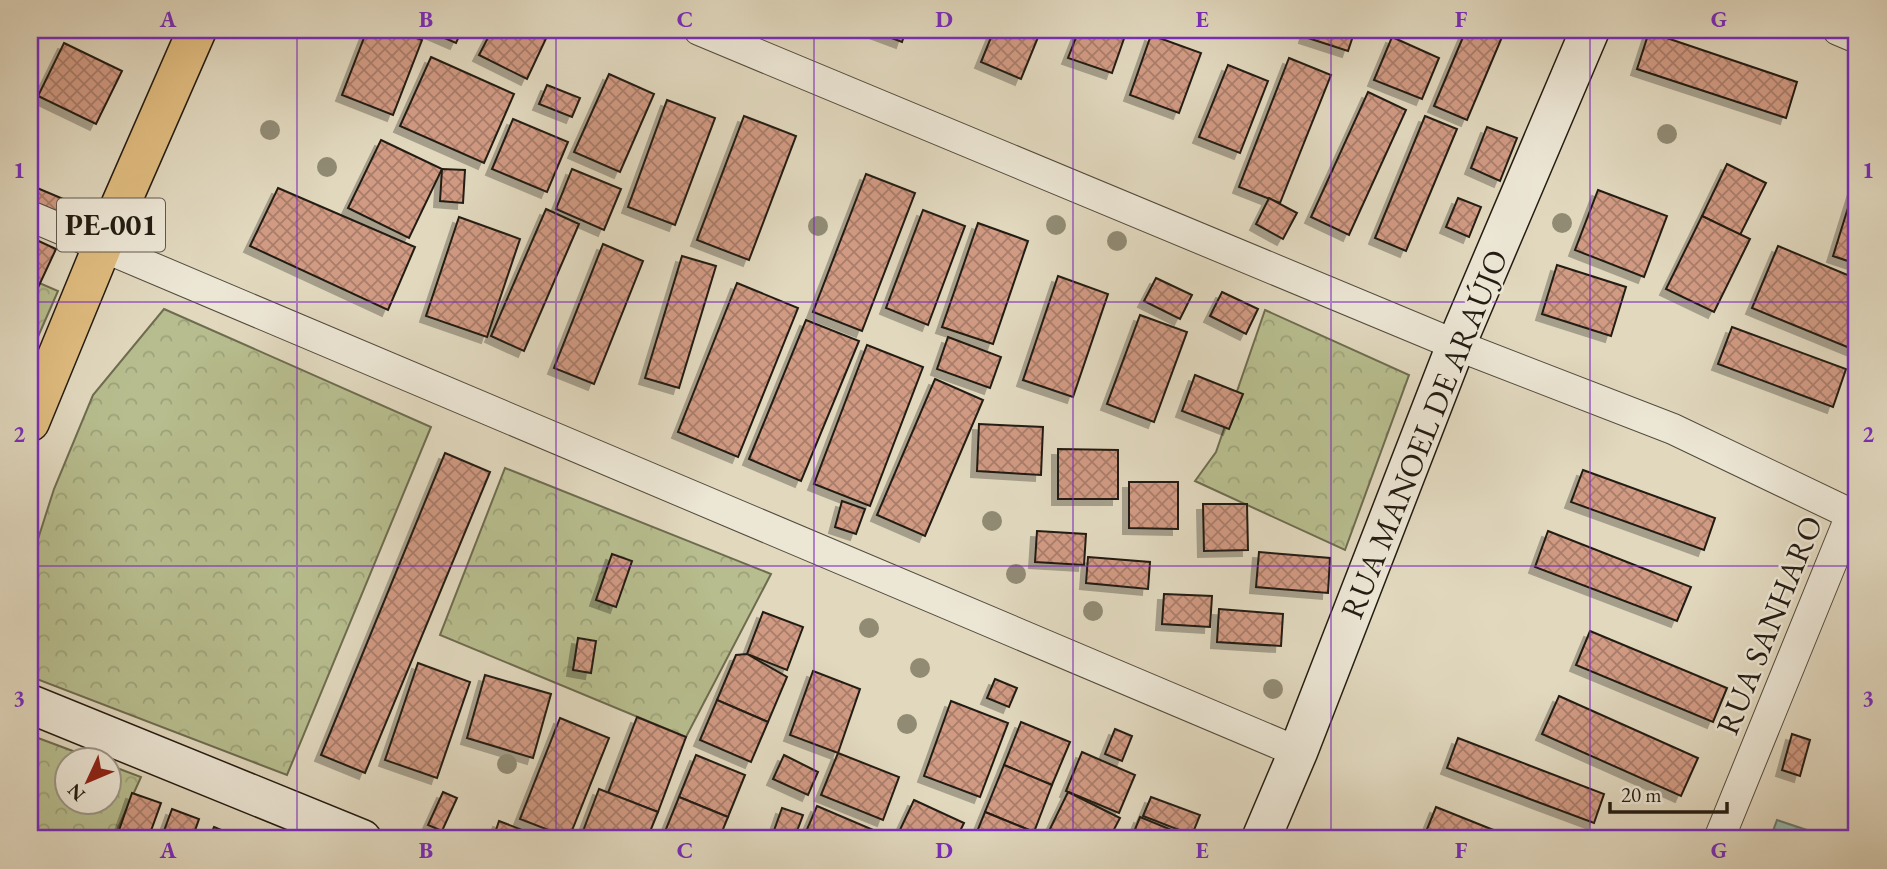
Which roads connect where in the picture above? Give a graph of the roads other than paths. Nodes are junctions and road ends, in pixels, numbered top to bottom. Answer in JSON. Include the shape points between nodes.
{"nodes":[{"id":1,"x":197,"y":30,"type":"edge"},
{"id":2,"x":699,"y":30,"type":"edge"},
{"id":3,"x":1590,"y":30,"type":"edge"},
{"id":4,"x":1838,"y":30,"type":"edge"},
{"id":5,"x":1857,"y":38,"type":"edge"},
{"id":6,"x":30,"y":216,"type":"edge"},
{"id":7,"x":102,"y":247,"type":"junction"},
{"id":8,"x":1456,"y":345,"type":"junction"},
{"id":9,"x":30,"y":422,"type":"edge"},
{"id":10,"x":1854,"y":516,"type":"edge"},
{"id":11,"x":30,"y":704,"type":"edge"},
{"id":12,"x":1298,"y":752,"type":"junction"},
{"id":13,"x":362,"y":839,"type":"edge"},
{"id":14,"x":1261,"y":839,"type":"edge"},
{"id":15,"x":1719,"y":839,"type":"edge"}],
"edges":[{"from":1,"to":7,"type":"main road","number":"PE-001"},
{"from":2,"to":8,"type":"street"},
{"from":3,"to":8,"type":"street","name":"RUA MANOEL DE ARAÚJO"},
{"from":4,"to":5,"type":"street"},
{"from":6,"to":7,"type":"street"},
{"from":7,"to":9,"type":"main road","number":"PE-001"},
{"from":7,"to":12,"type":"street"},
{"from":8,"to":10,"type":"street","via":[[1673,429]]},
{"from":8,"to":12,"type":"street","name":"RUA MANOEL DE ARAÚJO"},
{"from":10,"to":15,"type":"street","name":"RUA SANHARO"},
{"from":11,"to":13,"type":"street"},
{"from":12,"to":14,"type":"street","name":"RUA MANOEL DE ARAÚJO"}]}
